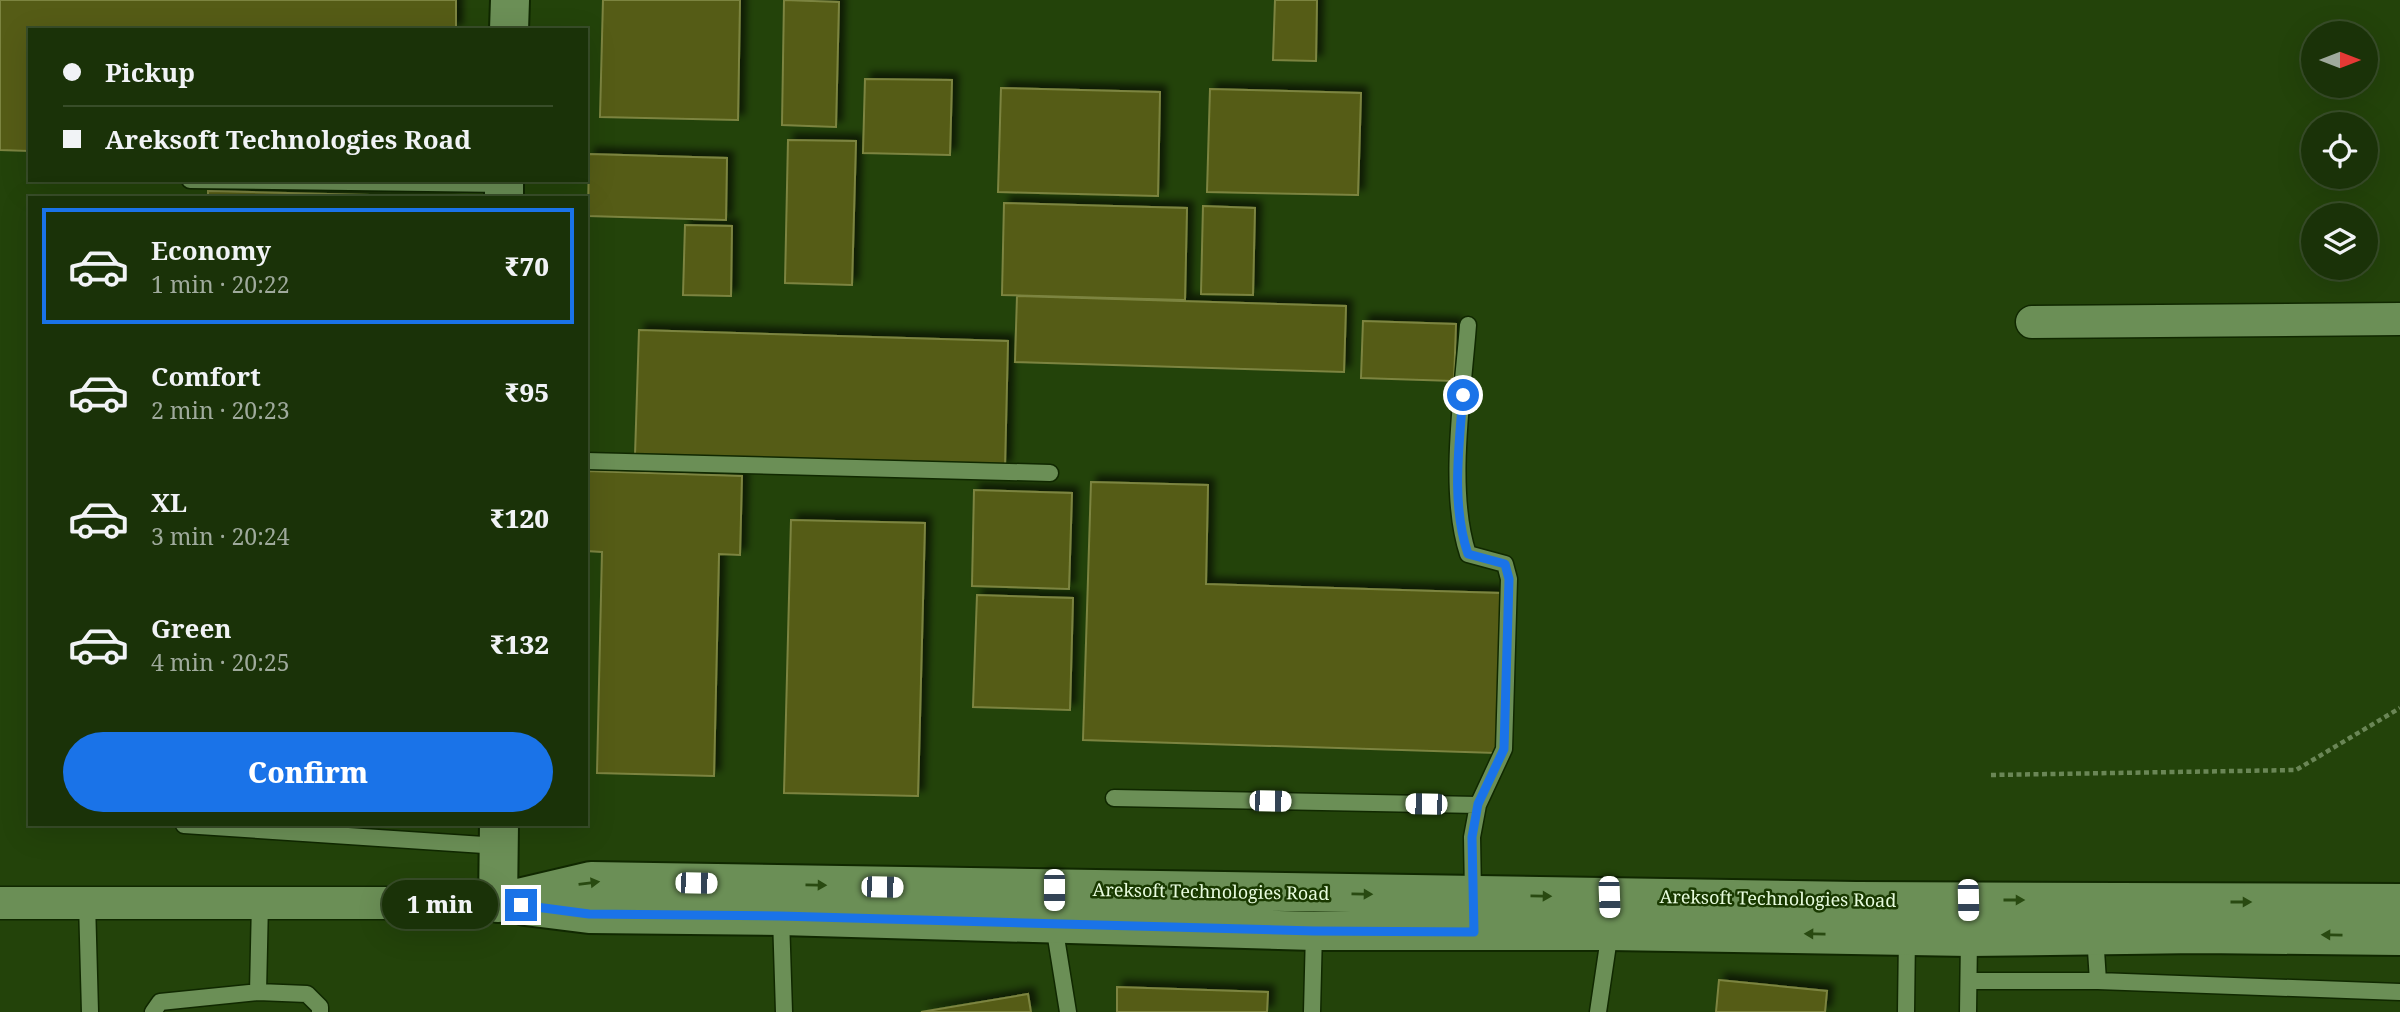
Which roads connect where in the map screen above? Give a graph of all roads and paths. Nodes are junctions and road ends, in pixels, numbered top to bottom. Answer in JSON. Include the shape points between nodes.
{"nodes":[{"id":1,"x":510,"y":0,"type":"edge"},
{"id":2,"x":509,"y":28,"type":"edge"},
{"id":3,"x":280,"y":182,"type":"edge"},
{"id":4,"x":504,"y":187,"type":"edge"},
{"id":5,"x":2400,"y":319,"type":"edge"},
{"id":6,"x":2032,"y":322,"type":"dead end"},
{"id":7,"x":1468,"y":325,"type":"dead end"},
{"id":8,"x":588,"y":461,"type":"edge"},
{"id":9,"x":1050,"y":473,"type":"dead end"},
{"id":10,"x":2400,"y":708,"type":"edge"},
{"id":11,"x":1991,"y":775,"type":"dead end"},
{"id":12,"x":1114,"y":798,"type":"dead end"},
{"id":13,"x":1478,"y":804,"type":"junction"},
{"id":14,"x":216,"y":826,"type":"edge"},
{"id":15,"x":499,"y":835,"type":"edge"},
{"id":16,"x":88,"y":902,"type":"junction"},
{"id":17,"x":260,"y":902,"type":"junction"},
{"id":18,"x":498,"y":902,"type":"junction"},
{"id":19,"x":2400,"y":903,"type":"edge"},
{"id":20,"x":0,"y":904,"type":"edge"},
{"id":21,"x":1054,"y":906,"type":"junction"},
{"id":22,"x":1473,"y":914,"type":"junction"},
{"id":23,"x":1610,"y":914,"type":"junction"},
{"id":24,"x":780,"y":916,"type":"junction"},
{"id":25,"x":1908,"y":918,"type":"junction"},
{"id":26,"x":1968,"y":918,"type":"junction"},
{"id":27,"x":1314,"y":931,"type":"junction"},
{"id":28,"x":2095,"y":935,"type":"junction"},
{"id":29,"x":2400,"y":936,"type":"edge"},
{"id":30,"x":1969,"y":981,"type":"junction"},
{"id":31,"x":2098,"y":981,"type":"junction"},
{"id":32,"x":258,"y":992,"type":"junction"},
{"id":33,"x":2400,"y":992,"type":"edge"},
{"id":34,"x":90,"y":1012,"type":"edge"},
{"id":35,"x":153,"y":1012,"type":"edge"},
{"id":36,"x":320,"y":1012,"type":"edge"},
{"id":37,"x":784,"y":1012,"type":"edge"},
{"id":38,"x":1068,"y":1012,"type":"edge"},
{"id":39,"x":1312,"y":1012,"type":"edge"},
{"id":40,"x":1598,"y":1012,"type":"edge"},
{"id":41,"x":1906,"y":1012,"type":"edge"},
{"id":42,"x":1968,"y":1012,"type":"edge"}],
"edges":[{"from":1,"to":2,"type":"street"},
{"from":3,"to":4,"type":"lane"},
{"from":5,"to":6,"type":"street"},
{"from":7,"to":13,"type":"lane","via":[[1459,449],[1460,530],[1468,554],[1505,564],[1509,579],[1504,749]]},
{"from":8,"to":9,"type":"lane"},
{"from":10,"to":11,"type":"path","via":[[2295,770]]},
{"from":12,"to":13,"type":"lane"},
{"from":13,"to":22,"type":"lane","via":[[1472,837]]},
{"from":14,"to":15,"type":"lane"},
{"from":15,"to":18,"type":"street"},
{"from":16,"to":17,"type":"street"},
{"from":16,"to":20,"type":"street"},
{"from":16,"to":34,"type":"lane"},
{"from":17,"to":18,"type":"street"},
{"from":17,"to":32,"type":"lane"},
{"from":18,"to":21,"type":"street","name":"Areksoft Technologies Road","one_way":true,"via":[[591,881]]},
{"from":18,"to":24,"type":"street","name":"Areksoft Technologies Road","via":[[589,914]]},
{"from":26,"to":19,"type":"street","name":"Areksoft Technologies Road","one_way":true},
{"from":21,"to":22,"type":"street","name":"Areksoft Technologies Road","one_way":true},
{"from":21,"to":24,"type":"street","name":"Areksoft Technologies Road"},
{"from":21,"to":27,"type":"street","name":"Areksoft Technologies Road"},
{"from":21,"to":38,"type":"lane"},
{"from":22,"to":23,"type":"street","name":"Areksoft Technologies Road"},
{"from":22,"to":27,"type":"street","name":"Areksoft Technologies Road"},
{"from":23,"to":25,"type":"street","name":"Areksoft Technologies Road"},
{"from":23,"to":40,"type":"lane"},
{"from":24,"to":37,"type":"lane"},
{"from":25,"to":26,"type":"street","name":"Areksoft Technologies Road"},
{"from":25,"to":41,"type":"lane"},
{"from":26,"to":28,"type":"street","name":"Areksoft Technologies Road"},
{"from":26,"to":30,"type":"lane"},
{"from":27,"to":39,"type":"lane"},
{"from":29,"to":28,"type":"street","name":"Areksoft Technologies Road","one_way":true},
{"from":28,"to":31,"type":"lane"},
{"from":30,"to":31,"type":"lane"},
{"from":30,"to":42,"type":"lane"},
{"from":31,"to":33,"type":"lane"},
{"from":32,"to":35,"type":"lane","via":[[160,1002]]},
{"from":32,"to":36,"type":"lane","via":[[307,994]]}]}
